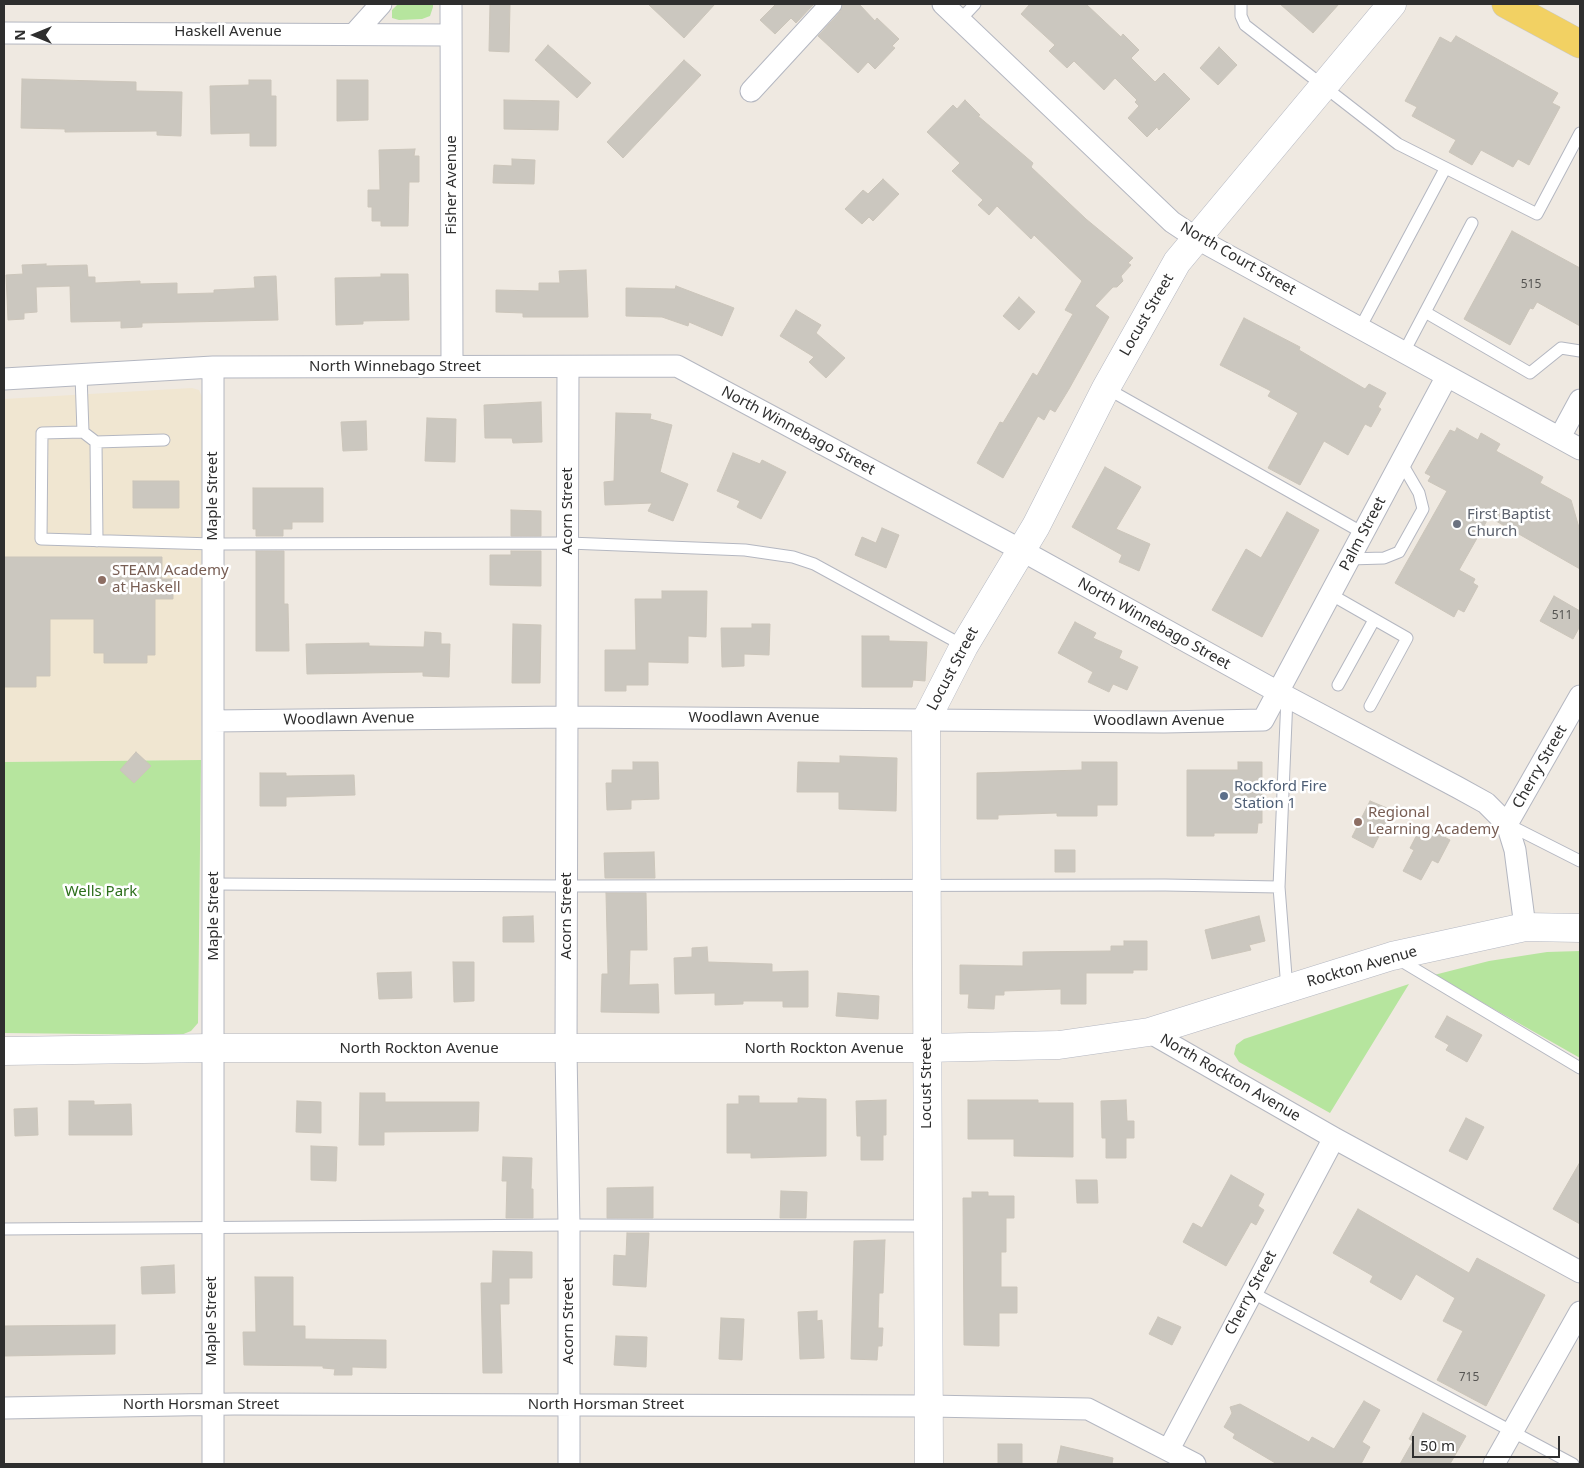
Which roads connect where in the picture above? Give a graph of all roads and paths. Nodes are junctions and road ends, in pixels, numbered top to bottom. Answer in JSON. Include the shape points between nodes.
{"nodes":[{"id":1,"x":381,"y":4,"type":"edge"},
{"id":2,"x":451,"y":4,"type":"edge"},
{"id":3,"x":831,"y":4,"type":"edge"},
{"id":4,"x":943,"y":4,"type":"edge"},
{"id":5,"x":975,"y":4,"type":"edge"},
{"id":6,"x":1241,"y":4,"type":"edge"},
{"id":7,"x":1392,"y":4,"type":"edge"},
{"id":8,"x":1506,"y":4,"type":"edge"},
{"id":9,"x":960,"y":20,"type":"junction"},
{"id":10,"x":4,"y":32,"type":"edge"},
{"id":11,"x":355,"y":33,"type":"junction"},
{"id":12,"x":451,"y":35,"type":"junction"},
{"id":13,"x":1580,"y":44,"type":"edge"},
{"id":14,"x":1323,"y":87,"type":"junction"},
{"id":15,"x":750,"y":91,"type":"dead end"},
{"id":16,"x":1580,"y":133,"type":"edge"},
{"id":17,"x":1446,"y":169,"type":"junction"},
{"id":18,"x":1472,"y":223,"type":"dead end"},
{"id":19,"x":1196,"y":238,"type":"junction"},
{"id":20,"x":1425,"y":312,"type":"junction"},
{"id":21,"x":1360,"y":328,"type":"junction"},
{"id":22,"x":1580,"y":351,"type":"edge"},
{"id":23,"x":1404,"y":352,"type":"junction"},
{"id":24,"x":452,"y":366,"type":"junction"},
{"id":25,"x":213,"y":368,"type":"junction"},
{"id":26,"x":568,"y":368,"type":"junction"},
{"id":27,"x":81,"y":375,"type":"junction"},
{"id":28,"x":1448,"y":376,"type":"junction"},
{"id":29,"x":4,"y":379,"type":"edge"},
{"id":30,"x":1106,"y":388,"type":"junction"},
{"id":31,"x":1580,"y":400,"type":"edge"},
{"id":32,"x":83,"y":432,"type":"junction"},
{"id":33,"x":1560,"y":436,"type":"junction"},
{"id":34,"x":164,"y":440,"type":"dead end"},
{"id":35,"x":96,"y":442,"type":"junction"},
{"id":36,"x":1580,"y":449,"type":"edge"},
{"id":37,"x":1402,"y":462,"type":"junction"},
{"id":38,"x":1363,"y":533,"type":"junction"},
{"id":39,"x":97,"y":541,"type":"junction"},
{"id":40,"x":568,"y":543,"type":"junction"},
{"id":41,"x":214,"y":544,"type":"junction"},
{"id":42,"x":1021,"y":550,"type":"junction"},
{"id":43,"x":1349,"y":560,"type":"junction"},
{"id":44,"x":1330,"y":594,"type":"junction"},
{"id":45,"x":1374,"y":620,"type":"junction"},
{"id":46,"x":964,"y":646,"type":"junction"},
{"id":47,"x":1338,"y":685,"type":"dead end"},
{"id":48,"x":1283,"y":695,"type":"junction"},
{"id":49,"x":1580,"y":696,"type":"edge"},
{"id":50,"x":1370,"y":706,"type":"dead end"},
{"id":51,"x":566,"y":717,"type":"junction"},
{"id":52,"x":926,"y":720,"type":"junction"},
{"id":53,"x":213,"y":721,"type":"junction"},
{"id":54,"x":1507,"y":824,"type":"junction"},
{"id":55,"x":1580,"y":861,"type":"edge"},
{"id":56,"x":214,"y":884,"type":"junction"},
{"id":57,"x":568,"y":886,"type":"junction"},
{"id":58,"x":925,"y":886,"type":"junction"},
{"id":59,"x":1279,"y":887,"type":"junction"},
{"id":60,"x":1525,"y":927,"type":"junction"},
{"id":61,"x":1580,"y":928,"type":"edge"},
{"id":62,"x":1392,"y":956,"type":"junction"},
{"id":63,"x":1287,"y":989,"type":"junction"},
{"id":64,"x":1150,"y":1032,"type":"junction"},
{"id":65,"x":213,"y":1048,"type":"junction"},
{"id":66,"x":926,"y":1048,"type":"junction"},
{"id":67,"x":566,"y":1050,"type":"junction"},
{"id":68,"x":4,"y":1051,"type":"edge"},
{"id":69,"x":1580,"y":1068,"type":"edge"},
{"id":70,"x":1334,"y":1138,"type":"junction"},
{"id":71,"x":569,"y":1225,"type":"junction"},
{"id":72,"x":212,"y":1226,"type":"junction"},
{"id":73,"x":928,"y":1226,"type":"junction"},
{"id":74,"x":4,"y":1230,"type":"edge"},
{"id":75,"x":1580,"y":1272,"type":"edge"},
{"id":76,"x":1251,"y":1292,"type":"junction"},
{"id":77,"x":1580,"y":1312,"type":"edge"},
{"id":78,"x":213,"y":1404,"type":"junction"},
{"id":79,"x":569,"y":1405,"type":"junction"},
{"id":80,"x":929,"y":1406,"type":"junction"},
{"id":81,"x":4,"y":1408,"type":"edge"},
{"id":82,"x":1512,"y":1430,"type":"junction"},
{"id":83,"x":1168,"y":1449,"type":"junction"},
{"id":84,"x":213,"y":1464,"type":"edge"},
{"id":85,"x":569,"y":1464,"type":"edge"},
{"id":86,"x":929,"y":1464,"type":"edge"},
{"id":87,"x":1195,"y":1464,"type":"edge"},
{"id":88,"x":1494,"y":1464,"type":"edge"},
{"id":89,"x":1573,"y":1464,"type":"edge"}],
"edges":[{"from":1,"to":11,"type":"street"},
{"from":2,"to":12,"type":"street","name":"Fisher Avenue"},
{"from":3,"to":15,"type":"street"},
{"from":4,"to":9,"type":"street","name":"North Court Street"},
{"from":5,"to":9,"type":"lane"},
{"from":6,"to":14,"type":"lane","via":[[1245,25]]},
{"from":7,"to":14,"type":"street","name":"Locust Street"},
{"from":8,"to":13,"type":"main road"},
{"from":9,"to":19,"type":"street","name":"North Court Street","via":[[1172,222]]},
{"from":10,"to":11,"type":"street","name":"Haskell Avenue"},
{"from":11,"to":12,"type":"street","name":"Haskell Avenue"},
{"from":12,"to":24,"type":"street","name":"Fisher Avenue"},
{"from":14,"to":17,"type":"lane","via":[[1398,144]]},
{"from":14,"to":19,"type":"street","name":"Locust Street"},
{"from":16,"to":17,"type":"lane","via":[[1536,214]]},
{"from":17,"to":21,"type":"lane"},
{"from":18,"to":20,"type":"lane"},
{"from":19,"to":21,"type":"street","name":"North Court Street"},
{"from":19,"to":30,"type":"street","name":"Locust Street","via":[[1177,262]]},
{"from":20,"to":22,"type":"lane","via":[[1530,373],[1562,348]]},
{"from":20,"to":23,"type":"lane"},
{"from":21,"to":23,"type":"street","name":"North Court Street"},
{"from":23,"to":28,"type":"street","name":"North Court Street"},
{"from":24,"to":25,"type":"street","name":"North Winnebago Street"},
{"from":24,"to":26,"type":"street","name":"North Winnebago Street"},
{"from":25,"to":27,"type":"street","name":"North Winnebago Street"},
{"from":25,"to":41,"type":"street","name":"Maple Street"},
{"from":26,"to":40,"type":"street","name":"Acorn Street"},
{"from":26,"to":42,"type":"street","name":"North Winnebago Street","via":[[677,366]]},
{"from":27,"to":29,"type":"street","name":"North Winnebago Street"},
{"from":27,"to":32,"type":"lane"},
{"from":28,"to":33,"type":"street","name":"North Court Street"},
{"from":28,"to":37,"type":"street","name":"Palm Street"},
{"from":30,"to":38,"type":"lane"},
{"from":30,"to":42,"type":"street","name":"Locust Street"},
{"from":31,"to":33,"type":"street"},
{"from":32,"to":35,"type":"lane"},
{"from":32,"to":39,"type":"lane","via":[[42,433],[42,540]]},
{"from":33,"to":36,"type":"street","name":"North Court Street"},
{"from":34,"to":35,"type":"lane"},
{"from":35,"to":39,"type":"lane"},
{"from":37,"to":38,"type":"street","name":"Palm Street"},
{"from":37,"to":43,"type":"lane","via":[[1419,493],[1423,509],[1399,552],[1384,558]]},
{"from":38,"to":43,"type":"street","name":"Palm Street"},
{"from":39,"to":41,"type":"lane"},
{"from":40,"to":41,"type":"lane"},
{"from":40,"to":46,"type":"lane","via":[[745,550],[793,557],[814,564]]},
{"from":40,"to":51,"type":"street","name":"Acorn Street"},
{"from":41,"to":53,"type":"street","name":"Maple Street"},
{"from":42,"to":46,"type":"street","name":"Locust Street"},
{"from":42,"to":48,"type":"street","name":"North Winnebago Street"},
{"from":43,"to":44,"type":"street","name":"Palm Street"},
{"from":44,"to":45,"type":"lane"},
{"from":44,"to":48,"type":"street","name":"Palm Street"},
{"from":45,"to":47,"type":"lane"},
{"from":45,"to":50,"type":"lane","via":[[1407,638]]},
{"from":46,"to":52,"type":"street","name":"Locust Street"},
{"from":48,"to":52,"type":"street","name":"Woodlawn Avenue","via":[[1263,720]]},
{"from":48,"to":54,"type":"street","name":"North Winnebago Street","via":[[1457,787],[1486,804]]},
{"from":48,"to":59,"type":"lane"},
{"from":49,"to":54,"type":"street","name":"Cherry Street"},
{"from":51,"to":52,"type":"street","name":"Woodlawn Avenue"},
{"from":51,"to":53,"type":"street","name":"Woodlawn Avenue"},
{"from":51,"to":57,"type":"street","name":"Acorn Street"},
{"from":52,"to":58,"type":"street","name":"Locust Street"},
{"from":53,"to":56,"type":"street","name":"Maple Street"},
{"from":54,"to":55,"type":"lane"},
{"from":54,"to":60,"type":"street","name":"Cherry Street","via":[[1516,850]]},
{"from":56,"to":57,"type":"lane"},
{"from":56,"to":65,"type":"street","name":"Maple Street"},
{"from":57,"to":58,"type":"lane"},
{"from":57,"to":67,"type":"street","name":"Acorn Street"},
{"from":58,"to":59,"type":"lane"},
{"from":58,"to":66,"type":"street","name":"Locust Street"},
{"from":59,"to":63,"type":"lane"},
{"from":60,"to":61,"type":"street","name":"Rockton Avenue"},
{"from":60,"to":62,"type":"street","name":"Rockton Avenue"},
{"from":62,"to":63,"type":"street","name":"Rockton Avenue"},
{"from":62,"to":69,"type":"lane"},
{"from":63,"to":64,"type":"street","name":"Rockton Avenue"},
{"from":64,"to":66,"type":"street","name":"North Rockton Avenue","via":[[1059,1045]]},
{"from":64,"to":70,"type":"street","name":"North Rockton Avenue"},
{"from":65,"to":67,"type":"street","name":"North Rockton Avenue"},
{"from":65,"to":68,"type":"street","name":"North Rockton Avenue"},
{"from":65,"to":72,"type":"street","name":"Maple Street"},
{"from":66,"to":67,"type":"street","name":"North Rockton Avenue"},
{"from":66,"to":73,"type":"street","name":"Locust Street"},
{"from":67,"to":71,"type":"street","name":"Acorn Street"},
{"from":70,"to":75,"type":"street","name":"North Rockton Avenue"},
{"from":70,"to":76,"type":"street","name":"Cherry Street"},
{"from":71,"to":72,"type":"lane"},
{"from":71,"to":73,"type":"lane"},
{"from":71,"to":79,"type":"street","name":"Acorn Street"},
{"from":72,"to":74,"type":"lane"},
{"from":72,"to":78,"type":"street","name":"Maple Street"},
{"from":73,"to":80,"type":"street","name":"Locust Street"},
{"from":76,"to":82,"type":"lane"},
{"from":76,"to":83,"type":"street","name":"Cherry Street"},
{"from":77,"to":82,"type":"street"},
{"from":78,"to":79,"type":"street","name":"North Horsman Street"},
{"from":78,"to":81,"type":"street","name":"North Horsman Street"},
{"from":78,"to":84,"type":"street","name":"Maple Street"},
{"from":79,"to":80,"type":"street","name":"North Horsman Street"},
{"from":79,"to":85,"type":"street","name":"Acorn Street"},
{"from":80,"to":83,"type":"street","name":"North Horsman Street","via":[[1088,1409]]},
{"from":80,"to":86,"type":"street","name":"Locust Street"},
{"from":82,"to":88,"type":"street"},
{"from":82,"to":89,"type":"lane"},
{"from":83,"to":87,"type":"street","name":"North Horsman Street"}]}
